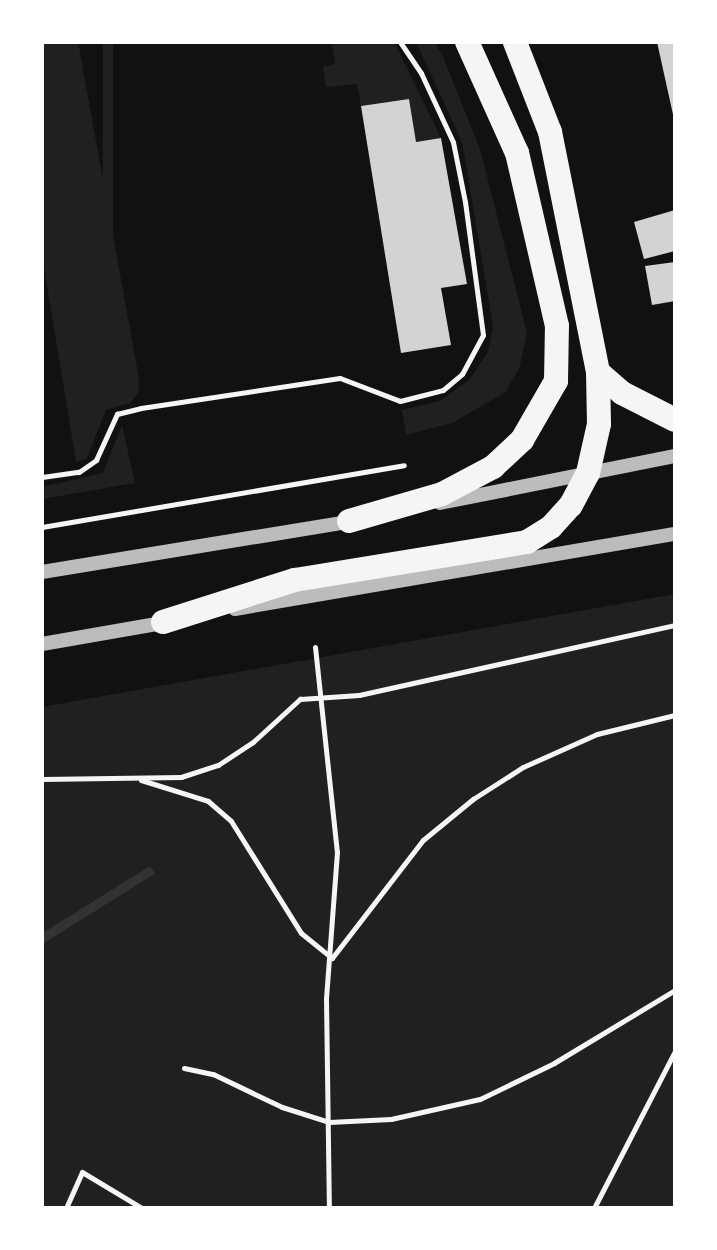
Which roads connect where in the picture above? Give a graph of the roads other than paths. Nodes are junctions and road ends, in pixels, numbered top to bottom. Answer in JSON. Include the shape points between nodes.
{"nodes":[{"id":1,"x":467,"y":42,"type":"edge"},
{"id":2,"x":515,"y":42,"type":"edge"},
{"id":3,"x":598,"y":372,"type":"junction"},
{"id":4,"x":675,"y":420,"type":"edge"},
{"id":5,"x":675,"y":456,"type":"edge"},
{"id":6,"x":588,"y":473,"type":"junction"},
{"id":7,"x":349,"y":521,"type":"junction"},
{"id":8,"x":675,"y":534,"type":"edge"},
{"id":9,"x":42,"y":572,"type":"edge"},
{"id":10,"x":163,"y":622,"type":"junction"},
{"id":11,"x":42,"y":644,"type":"edge"}],
"edges":[{"from":1,"to":7,"type":"highway","via":[[517,153],[557,326],[556,381],[522,440],[493,467],[442,494]]},
{"from":2,"to":3,"type":"highway","via":[[550,132]]},
{"from":3,"to":4,"type":"highway","via":[[622,393]]},
{"from":3,"to":6,"type":"highway","via":[[599,424]]},
{"from":5,"to":6,"type":"street"},
{"from":6,"to":7,"type":"street"},
{"from":6,"to":10,"type":"highway","via":[[571,505],[527,542],[295,580]]},
{"from":7,"to":9,"type":"street"},
{"from":8,"to":10,"type":"street"},
{"from":10,"to":11,"type":"street"}]}
